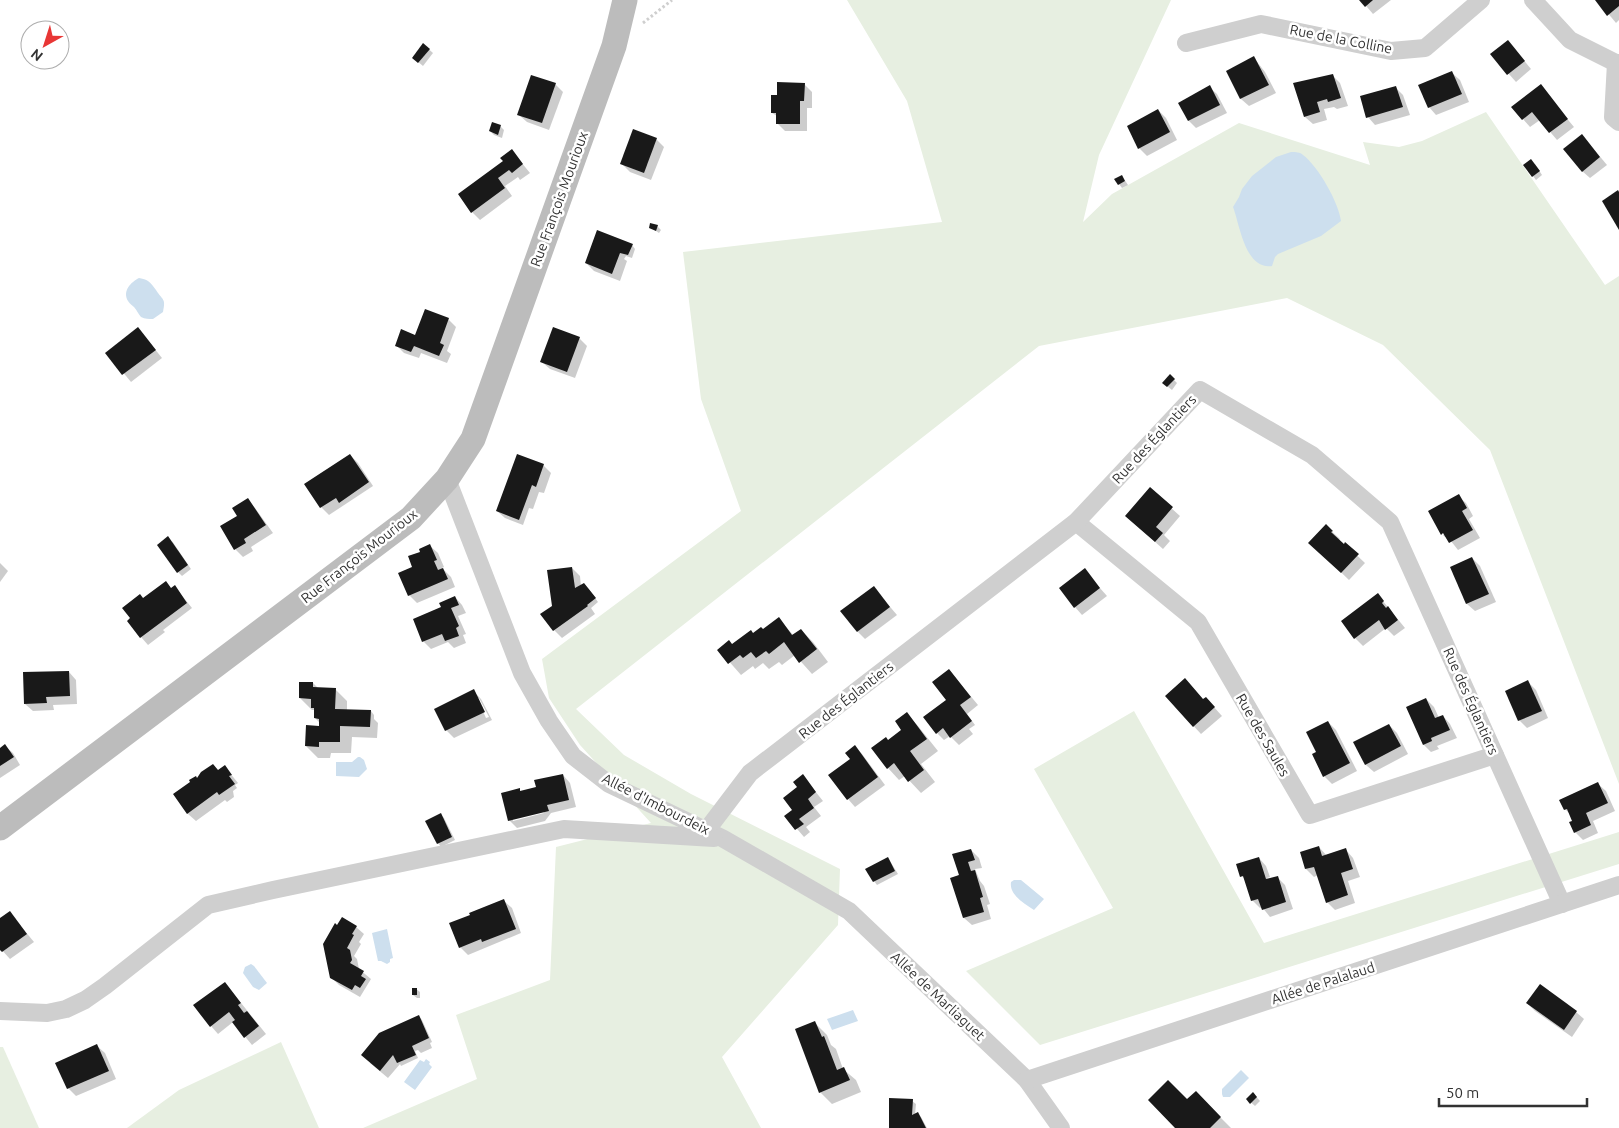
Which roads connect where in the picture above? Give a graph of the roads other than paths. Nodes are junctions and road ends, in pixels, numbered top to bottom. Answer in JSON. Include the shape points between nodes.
{"nodes":[{"id":1,"x":625,"y":0,"type":"edge"},
{"id":2,"x":1481,"y":0,"type":"edge"},
{"id":3,"x":1533,"y":0,"type":"edge"},
{"id":4,"x":1186,"y":43,"type":"dead end"},
{"id":5,"x":1617,"y":63,"type":"edge"},
{"id":6,"x":1619,"y":122,"type":"edge"},
{"id":7,"x":447,"y":479,"type":"junction"},
{"id":8,"x":1076,"y":522,"type":"junction"},
{"id":9,"x":1495,"y":755,"type":"junction"},
{"id":10,"x":0,"y":828,"type":"edge"},
{"id":11,"x":714,"y":834,"type":"junction"},
{"id":12,"x":1619,"y":885,"type":"edge"},
{"id":13,"x":1562,"y":904,"type":"junction"},
{"id":14,"x":849,"y":911,"type":"joint"},
{"id":15,"x":0,"y":1011,"type":"edge"},
{"id":16,"x":1027,"y":1080,"type":"junction"},
{"id":17,"x":1061,"y":1128,"type":"edge"}],
"edges":[{"from":1,"to":7,"type":"street","name":"Rue François Mourioux","via":[[614,46],[474,440]]},
{"from":2,"to":4,"type":"street","name":"Rue de la Colline","via":[[1425,48],[1391,51],[1261,24]]},
{"from":3,"to":5,"type":"street","via":[[1570,40]]},
{"from":5,"to":6,"type":"street","via":[[1613,117]]},
{"from":7,"to":10,"type":"street","name":"Rue François Mourioux","via":[[411,518]]},
{"from":7,"to":11,"type":"street","name":"Allée d'Imbourdeix","via":[[522,673],[573,756],[609,784]]},
{"from":8,"to":9,"type":"street","name":"Rue des Saules","via":[[1198,622],[1310,815]]},
{"from":8,"to":9,"type":"street","name":"Rue des Églantiers","via":[[1200,390],[1312,455],[1390,522]]},
{"from":8,"to":11,"type":"street","name":"Rue des Églantiers","via":[[750,773]]},
{"from":9,"to":13,"type":"street","name":"Rue des Églantiers"},
{"from":11,"to":14,"type":"street","name":"Allée d'Imbourdeix"},
{"from":11,"to":15,"type":"street","via":[[564,829],[208,905],[85,1000],[47,1013]]},
{"from":12,"to":13,"type":"street","name":"Allée de Palalaud"},
{"from":13,"to":16,"type":"street","name":"Allée de Palalaud"},
{"from":14,"to":16,"type":"street","name":"Allée de Marliaguet"},
{"from":16,"to":17,"type":"street","name":"Allée de Marliaguet"}]}
